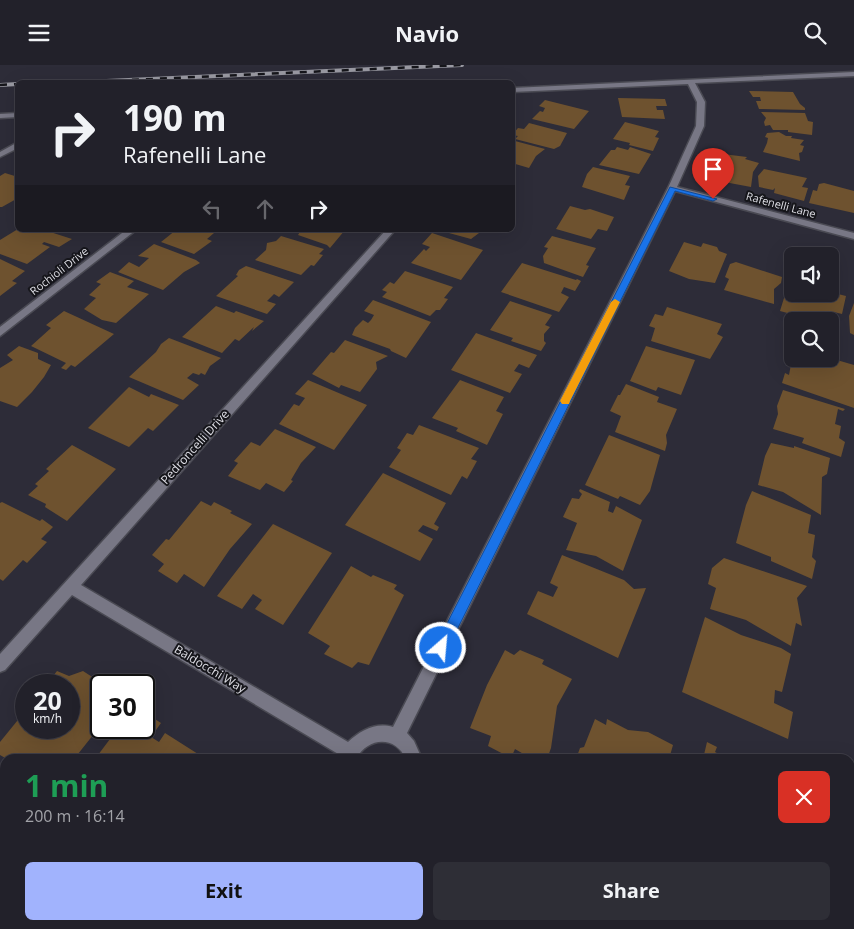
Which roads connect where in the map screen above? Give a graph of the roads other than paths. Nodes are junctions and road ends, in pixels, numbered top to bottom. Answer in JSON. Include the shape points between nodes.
{"nodes":[{"id":1,"x":854,"y":74,"type":"edge"},
{"id":2,"x":691,"y":82,"type":"junction"},
{"id":3,"x":515,"y":92,"type":"edge"},
{"id":4,"x":15,"y":115,"type":"edge"},
{"id":5,"x":0,"y":116,"type":"edge"},
{"id":6,"x":15,"y":146,"type":"edge"},
{"id":7,"x":0,"y":155,"type":"edge"},
{"id":8,"x":672,"y":188,"type":"junction"},
{"id":9,"x":129,"y":232,"type":"edge"},
{"id":10,"x":389,"y":232,"type":"edge"},
{"id":11,"x":854,"y":236,"type":"edge"},
{"id":12,"x":0,"y":332,"type":"edge"},
{"id":13,"x":70,"y":586,"type":"junction"},
{"id":14,"x":0,"y":665,"type":"edge"},
{"id":15,"x":397,"y":736,"type":"junction"},
{"id":16,"x":345,"y":754,"type":"edge"},
{"id":17,"x":349,"y":754,"type":"edge"},
{"id":18,"x":412,"y":754,"type":"edge"}],
"edges":[{"from":1,"to":2,"type":"street"},
{"from":2,"to":3,"type":"street"},
{"from":2,"to":8,"type":"street","via":[[701,102],[700,125]]},
{"from":4,"to":5,"type":"street"},
{"from":6,"to":7,"type":"street"},
{"from":8,"to":11,"type":"street","name":"Rafenelli Lane"},
{"from":8,"to":15,"type":"street"},
{"from":9,"to":12,"type":"street","name":"Rochioli Drive"},
{"from":10,"to":13,"type":"street","name":"Pedroncelli Drive"},
{"from":13,"to":14,"type":"street","name":"Pedroncelli Drive"},
{"from":13,"to":16,"type":"street","name":"Baldocchi Way"},
{"from":15,"to":17,"type":"street","via":[[381,733],[366,736],[356,743]]},
{"from":15,"to":18,"type":"street","via":[[406,743]]}]}
